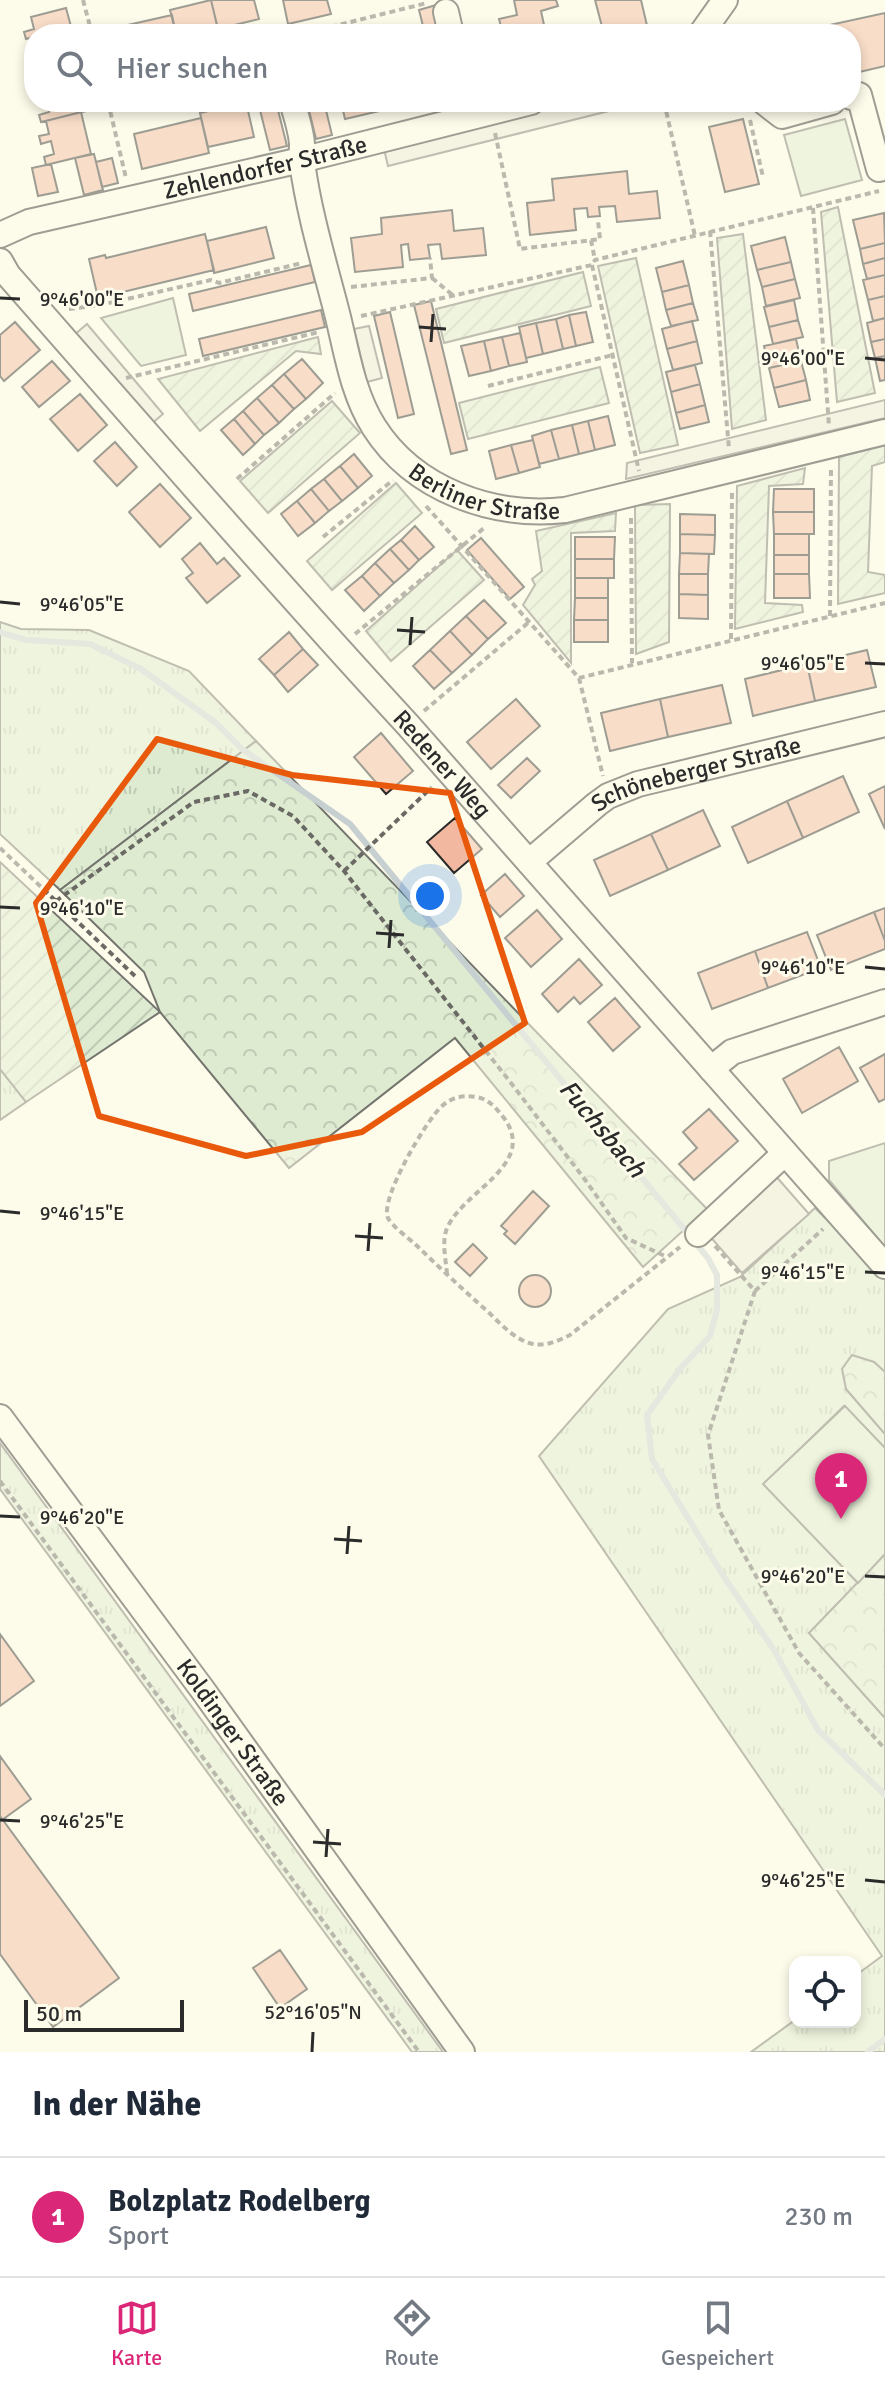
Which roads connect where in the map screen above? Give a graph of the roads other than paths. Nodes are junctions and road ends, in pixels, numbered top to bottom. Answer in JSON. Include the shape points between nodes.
{"nodes":[{"id":1,"x":725,"y":0,"type":"edge"},
{"id":2,"x":708,"y":24,"type":"edge"},
{"id":3,"x":861,"y":102,"type":"edge"},
{"id":4,"x":294,"y":112,"type":"edge"},
{"id":5,"x":469,"y":112,"type":"edge"},
{"id":6,"x":765,"y":112,"type":"edge"},
{"id":7,"x":796,"y":112,"type":"edge"},
{"id":8,"x":301,"y":160,"type":"junction"},
{"id":9,"x":882,"y":180,"type":"edge"},
{"id":10,"x":0,"y":235,"type":"edge"},
{"id":11,"x":0,"y":261,"type":"edge"},
{"id":12,"x":885,"y":432,"type":"edge"},
{"id":13,"x":885,"y":724,"type":"edge"},
{"id":14,"x":529,"y":862,"type":"junction"},
{"id":15,"x":885,"y":1002,"type":"edge"},
{"id":16,"x":711,"y":1069,"type":"junction"},
{"id":17,"x":785,"y":1153,"type":"junction"},
{"id":18,"x":695,"y":1236,"type":"road end"},
{"id":19,"x":885,"y":1266,"type":"edge"},
{"id":20,"x":0,"y":1417,"type":"edge"},
{"id":21,"x":462,"y":2052,"type":"edge"}],
"edges":[{"from":1,"to":2,"type":"street"},
{"from":3,"to":9,"type":"street"},
{"from":4,"to":8,"type":"street","name":"Berliner Straße"},
{"from":5,"to":8,"type":"street","name":"Zehlendorfer Straße"},
{"from":6,"to":7,"type":"street"},
{"from":8,"to":10,"type":"street","name":"Zehlendorfer Straße","via":[[29,222]]},
{"from":8,"to":12,"type":"street","name":"Berliner Straße","via":[[354,384],[374,427],[414,470],[450,492],[516,512],[565,510]]},
{"from":11,"to":14,"type":"street","name":"Redener Weg"},
{"from":13,"to":14,"type":"street","name":"Schöneberger Straße","via":[[638,784],[608,796]]},
{"from":14,"to":16,"type":"street","name":"Redener Weg"},
{"from":15,"to":16,"type":"street","via":[[732,1052]]},
{"from":16,"to":17,"type":"street","name":"Redener Weg"},
{"from":17,"to":18,"type":"street"},
{"from":17,"to":19,"type":"street","name":"Redener Weg"},
{"from":20,"to":21,"type":"street","name":"Koldinger Straße"}]}
